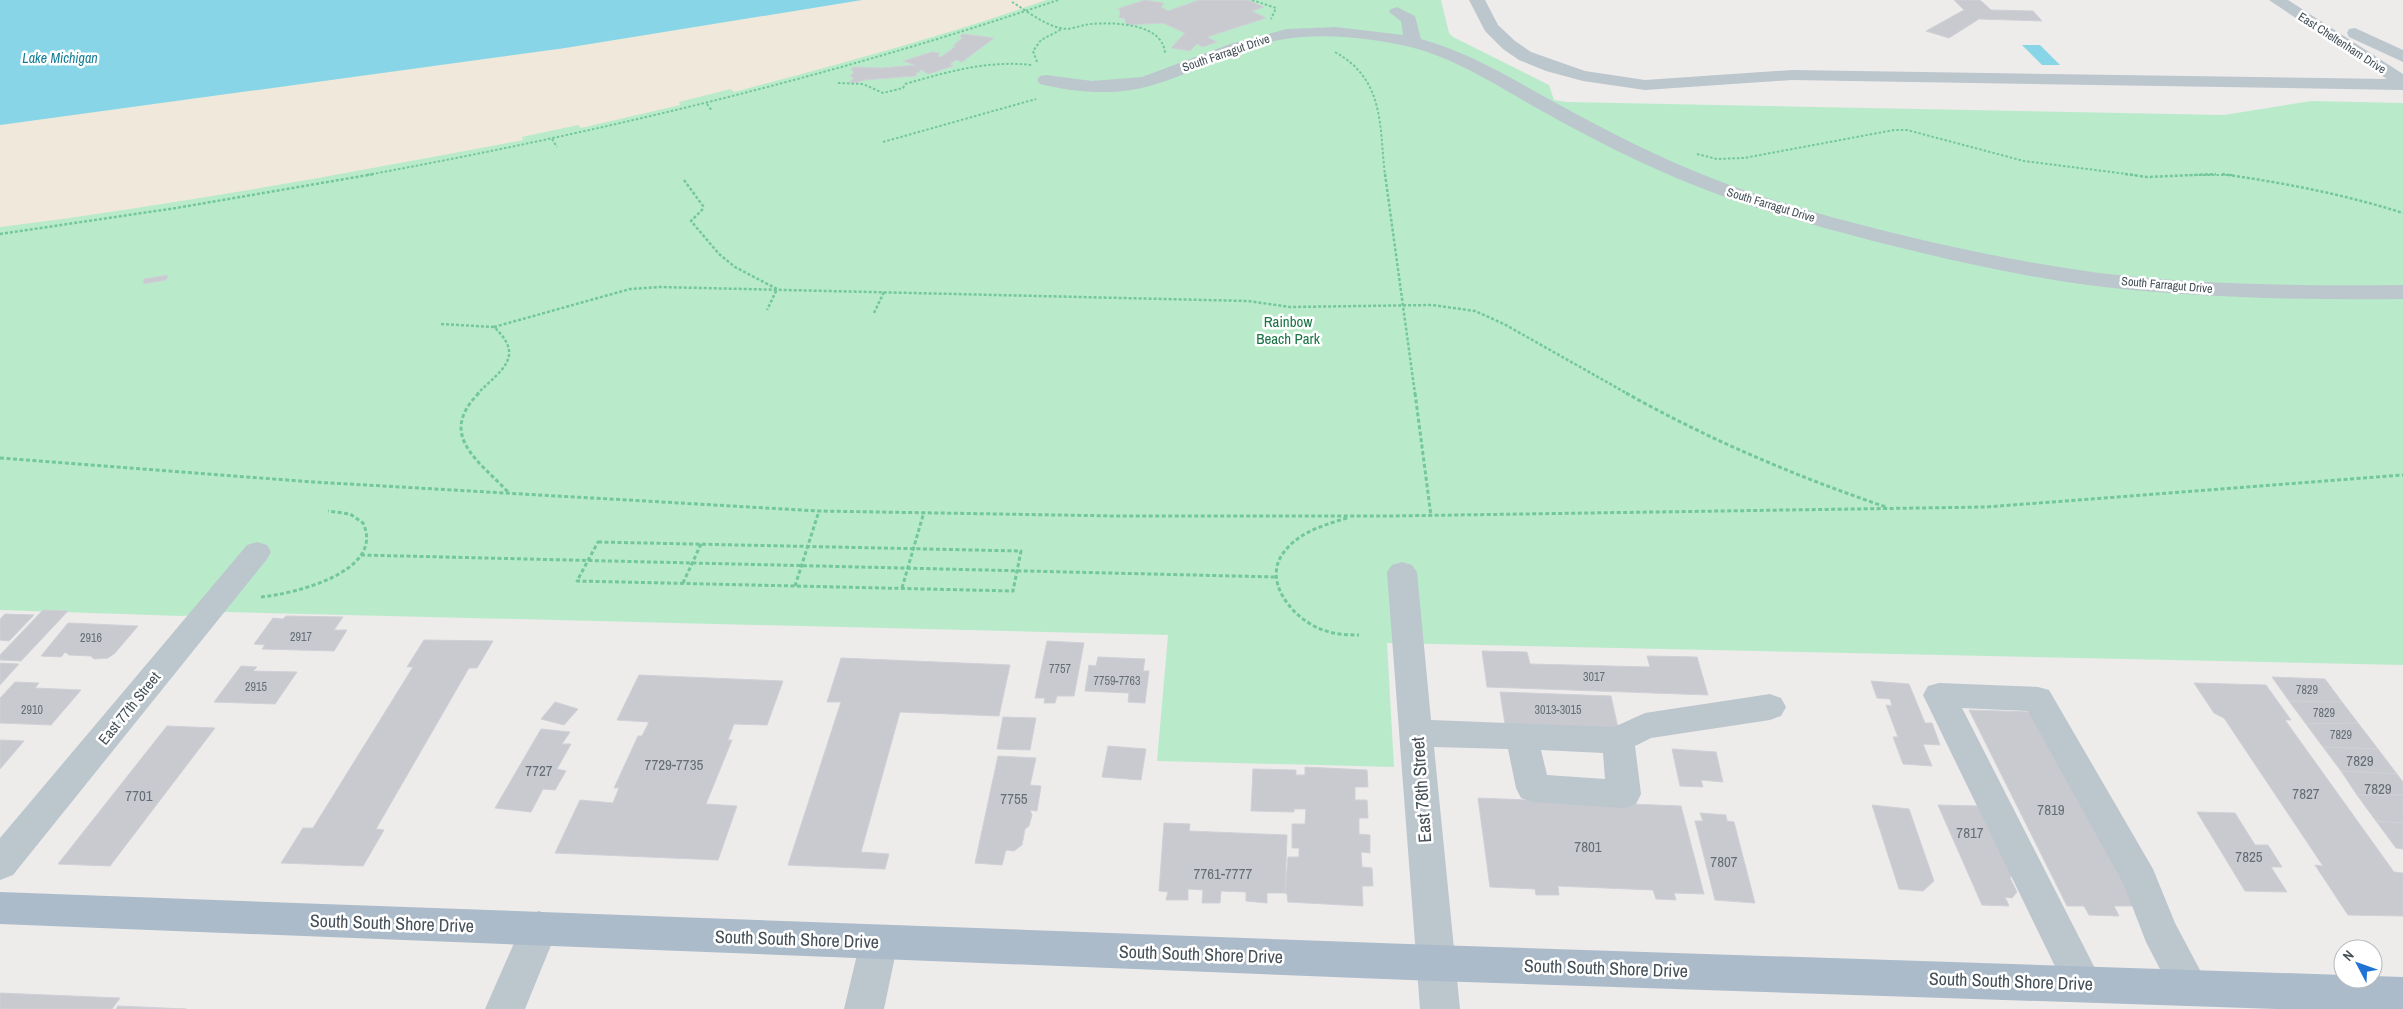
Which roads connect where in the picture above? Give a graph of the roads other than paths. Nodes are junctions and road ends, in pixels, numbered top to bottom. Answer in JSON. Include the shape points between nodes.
{"nodes":[{"id":1,"x":1477,"y":0,"type":"edge"},
{"id":2,"x":2279,"y":2,"type":"edge"},
{"id":3,"x":2403,"y":57,"type":"edge"},
{"id":4,"x":1044,"y":71,"type":"road end"},
{"id":5,"x":2403,"y":83,"type":"edge"},
{"id":6,"x":2403,"y":292,"type":"edge"},
{"id":7,"x":257,"y":552,"type":"dead end"},
{"id":8,"x":1402,"y":572,"type":"dead end"},
{"id":9,"x":1770,"y":707,"type":"dead end"},
{"id":10,"x":1417,"y":732,"type":"junction"},
{"id":11,"x":1522,"y":737,"type":"junction"},
{"id":12,"x":1618,"y":740,"type":"junction"},
{"id":13,"x":0,"y":864,"type":"edge"},
{"id":14,"x":0,"y":908,"type":"edge"},
{"id":15,"x":540,"y":928,"type":"junction"},
{"id":16,"x":879,"y":942,"type":"junction"},
{"id":17,"x":1435,"y":963,"type":"junction"},
{"id":18,"x":2084,"y":984,"type":"junction"},
{"id":19,"x":2190,"y":987,"type":"junction"},
{"id":20,"x":2403,"y":995,"type":"edge"},
{"id":21,"x":2309,"y":1001,"type":"edge"},
{"id":22,"x":505,"y":1009,"type":"edge"},
{"id":23,"x":864,"y":1009,"type":"edge"},
{"id":24,"x":1440,"y":1009,"type":"edge"}],
"edges":[{"from":1,"to":5,"type":"street","via":[[1491,27],[1526,56],[1583,76],[1645,85],[1792,75]]},
{"from":2,"to":3,"type":"street","name":"East Cheltenham Drive","via":[[2313,12]]},
{"from":2,"to":5,"type":"street","name":"East Cheltenham Drive"},
{"from":4,"to":6,"type":"street","name":"South Farragut Drive","via":[[1079,85],[1137,84],[1165,76],[1167,65],[1283,35],[1335,33],[1407,41],[1460,59],[1602,136],[1711,185],[1848,228],[1942,252],[2028,269],[2131,283],[2245,292]]},
{"from":7,"to":13,"type":"street","name":"East 77th Street"},
{"from":8,"to":10,"type":"street","name":"East 78th Street"},
{"from":9,"to":12,"type":"street","via":[[1645,726]]},
{"from":10,"to":11,"type":"street"},
{"from":10,"to":17,"type":"street","name":"East 78th Street"},
{"from":11,"to":12,"type":"street"},
{"from":11,"to":12,"type":"street","via":[[1534,788],[1624,794]]},
{"from":14,"to":15,"type":"main road","name":"South South Shore Drive"},
{"from":15,"to":16,"type":"main road","name":"South South Shore Drive"},
{"from":15,"to":22,"type":"street"},
{"from":16,"to":17,"type":"main road","name":"South South Shore Drive"},
{"from":16,"to":23,"type":"street"},
{"from":17,"to":18,"type":"main road","name":"South South Shore Drive"},
{"from":17,"to":24,"type":"street","name":"East 78th Street"},
{"from":18,"to":19,"type":"main road","name":"South South Shore Drive"},
{"from":18,"to":19,"type":"street","via":[[1939,695],[2038,698],[2140,880],[2159,930]]},
{"from":19,"to":21,"type":"main road","name":"South South Shore Drive"},
{"from":20,"to":21,"type":"main road","name":"South South Shore Drive"}]}
